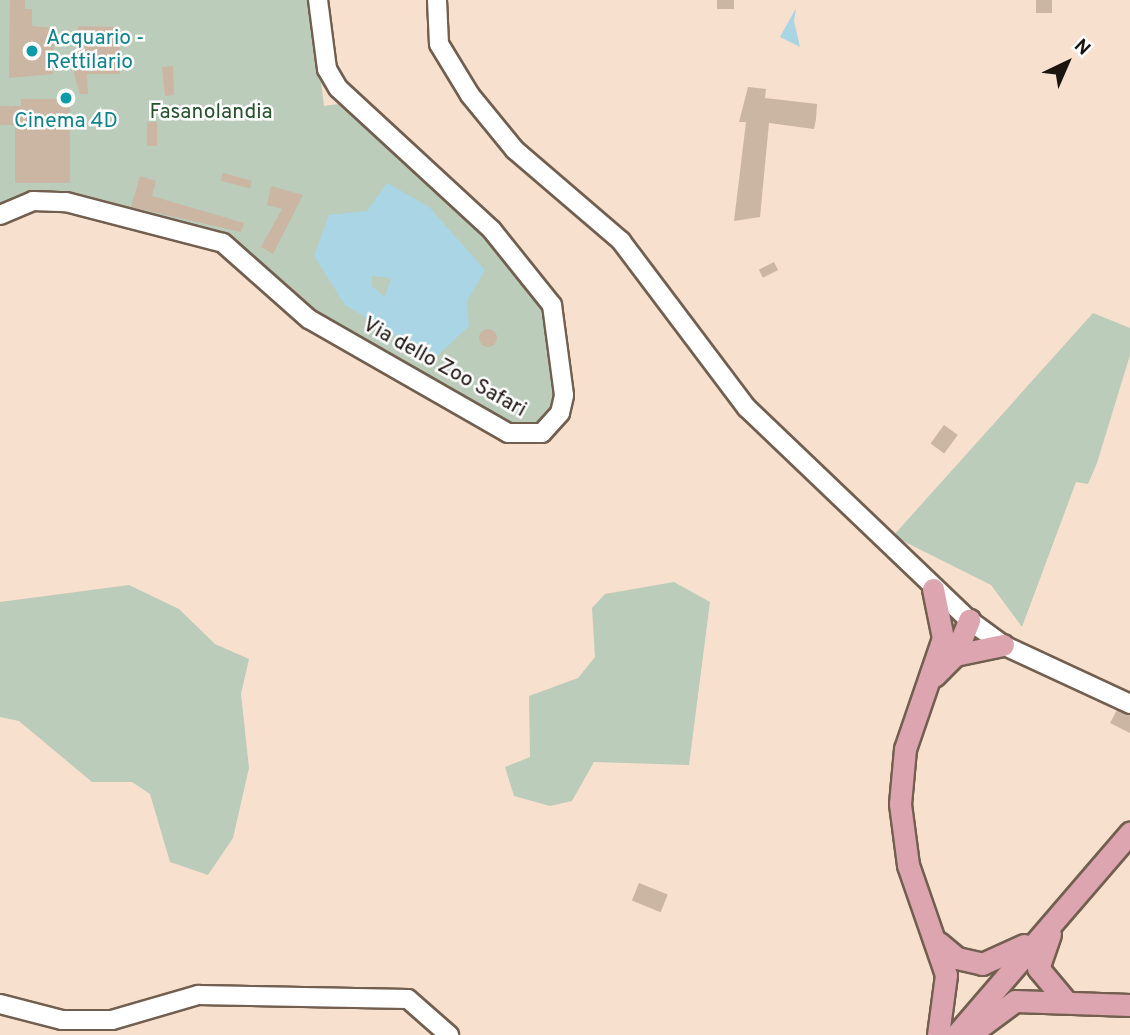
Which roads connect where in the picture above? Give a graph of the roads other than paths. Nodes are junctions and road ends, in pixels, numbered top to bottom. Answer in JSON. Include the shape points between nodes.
{"nodes":[{"id":1,"x":318,"y":0,"type":"edge"},
{"id":2,"x":437,"y":0,"type":"edge"},
{"id":3,"x":0,"y":215,"type":"edge"},
{"id":4,"x":933,"y":589,"type":"junction"},
{"id":5,"x":969,"y":620,"type":"junction"},
{"id":6,"x":1003,"y":645,"type":"junction"},
{"id":7,"x":949,"y":646,"type":"junction"},
{"id":8,"x":1130,"y":704,"type":"edge"},
{"id":9,"x":1130,"y":833,"type":"edge"},
{"id":10,"x":1065,"y":905,"type":"junction"},
{"id":11,"x":1044,"y":930,"type":"junction"},
{"id":12,"x":939,"y":943,"type":"junction"},
{"id":13,"x":1064,"y":999,"type":"junction"},
{"id":14,"x":0,"y":1004,"type":"edge"},
{"id":15,"x":1130,"y":1005,"type":"edge"},
{"id":16,"x":449,"y":1035,"type":"edge"},
{"id":17,"x":938,"y":1035,"type":"edge"},
{"id":18,"x":956,"y":1035,"type":"edge"},
{"id":19,"x":969,"y":1035,"type":"edge"}],
"edges":[{"from":1,"to":3,"type":"street","name":"Via dello Zoo Safari","via":[[327,69],[342,94],[492,230],[552,305],[564,395],[560,414],[542,433],[508,433],[309,319],[223,243],[66,202],[33,201]]},
{"from":2,"to":4,"type":"street","via":[[436,31],[446,59],[515,150],[621,241],[747,408]]},
{"from":4,"to":5,"type":"street"},
{"from":4,"to":7,"type":"main road"},
{"from":5,"to":6,"type":"street"},
{"from":5,"to":7,"type":"main road"},
{"from":6,"to":7,"type":"main road"},
{"from":6,"to":8,"type":"street"},
{"from":7,"to":12,"type":"main road","via":[[905,749],[900,804],[908,865]]},
{"from":9,"to":10,"type":"main road"},
{"from":10,"to":11,"type":"main road"},
{"from":10,"to":13,"type":"main road","via":[[1038,968]]},
{"from":11,"to":12,"type":"main road","via":[[1004,958],[982,964],[957,958]]},
{"from":11,"to":18,"type":"main road"},
{"from":12,"to":17,"type":"main road","via":[[948,997]]},
{"from":13,"to":15,"type":"main road"},
{"from":13,"to":19,"type":"main road","via":[[1015,1001]]},
{"from":14,"to":16,"type":"street","via":[[61,1020],[99,1020],[198,995],[408,999]]}]}
